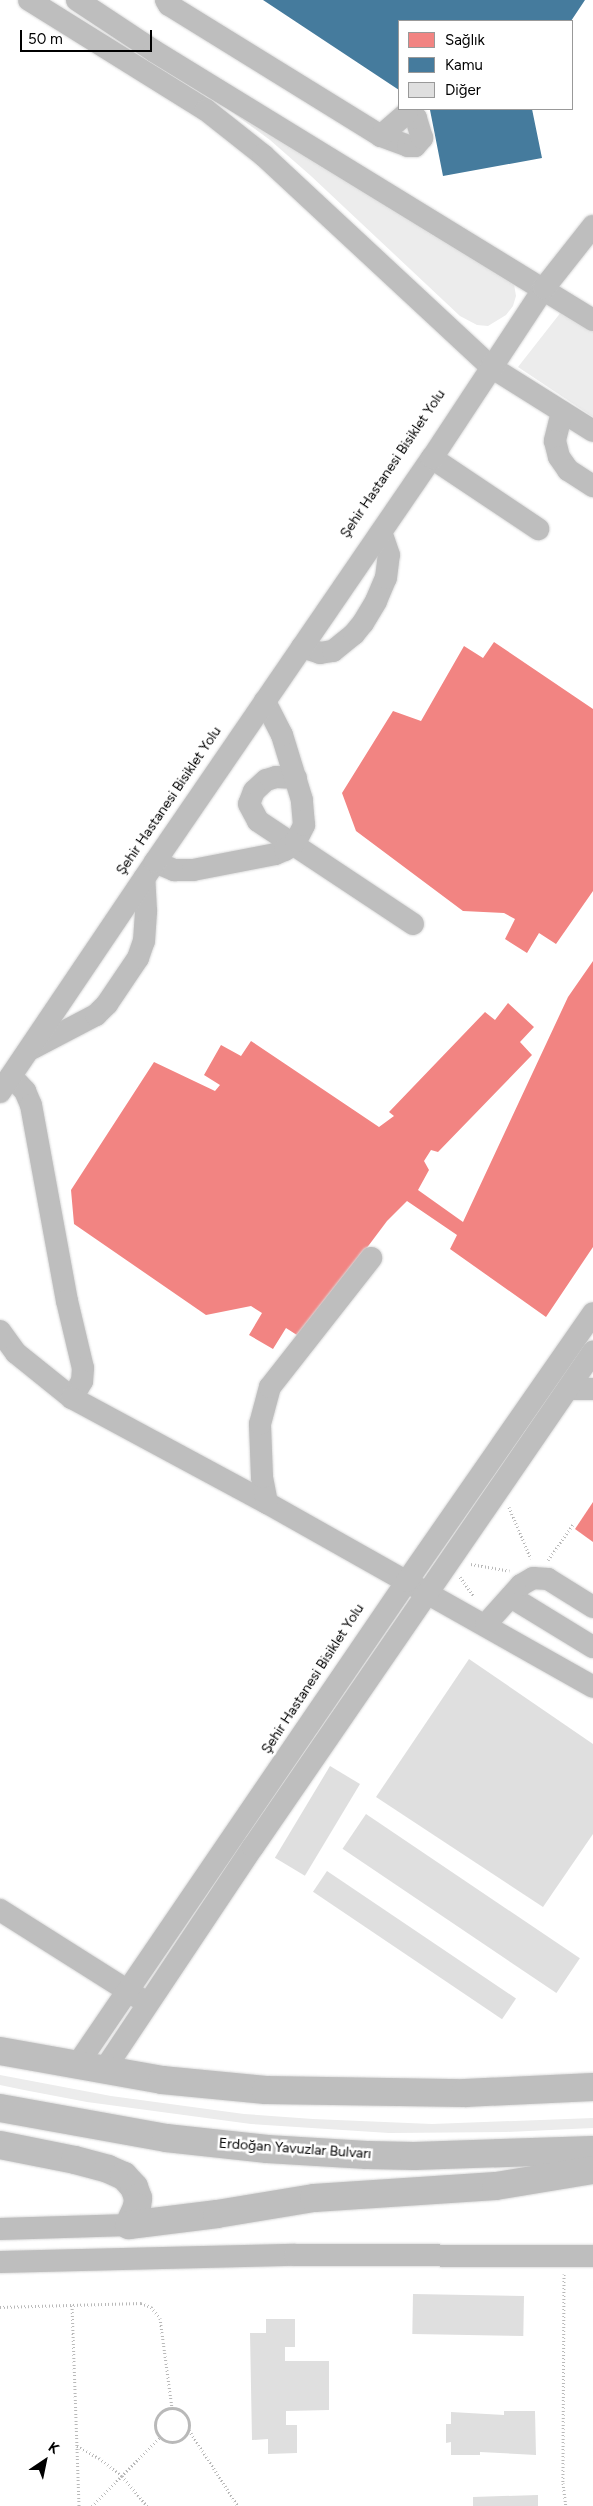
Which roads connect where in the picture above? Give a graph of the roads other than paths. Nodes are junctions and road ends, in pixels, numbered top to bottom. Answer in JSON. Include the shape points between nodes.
{"nodes":[{"id":1,"x":29,"y":0,"type":"edge"},
{"id":2,"x":77,"y":0,"type":"edge"},
{"id":3,"x":166,"y":0,"type":"edge"},
{"id":4,"x":381,"y":136,"type":"dead end"},
{"id":5,"x":593,"y":226,"type":"edge"},
{"id":6,"x":544,"y":288,"type":"junction"},
{"id":7,"x":593,"y":320,"type":"edge"},
{"id":8,"x":491,"y":367,"type":"junction"},
{"id":9,"x":562,"y":412,"type":"junction"},
{"id":10,"x":593,"y":432,"type":"edge"},
{"id":11,"x":432,"y":458,"type":"junction"},
{"id":12,"x":593,"y":486,"type":"edge"},
{"id":13,"x":538,"y":529,"type":"dead end"},
{"id":14,"x":381,"y":532,"type":"junction"},
{"id":15,"x":302,"y":647,"type":"junction"},
{"id":16,"x":265,"y":701,"type":"junction"},
{"id":17,"x":296,"y":778,"type":"junction"},
{"id":18,"x":293,"y":845,"type":"junction"},
{"id":19,"x":149,"y":870,"type":"junction"},
{"id":20,"x":413,"y":924,"type":"dead end"},
{"id":21,"x":28,"y":1051,"type":"junction"},
{"id":22,"x":6,"y":1084,"type":"edge"},
{"id":23,"x":371,"y":1258,"type":"dead end"},
{"id":24,"x":593,"y":1313,"type":"edge"},
{"id":25,"x":0,"y":1331,"type":"edge"},
{"id":26,"x":593,"y":1352,"type":"edge"},
{"id":27,"x":568,"y":1389,"type":"junction"},
{"id":28,"x":593,"y":1390,"type":"edge"},
{"id":29,"x":72,"y":1398,"type":"junction"},
{"id":30,"x":267,"y":1503,"type":"junction"},
{"id":31,"x":406,"y":1581,"type":"junction"},
{"id":32,"x":426,"y":1594,"type":"junction"},
{"id":33,"x":511,"y":1597,"type":"junction"},
{"id":34,"x":593,"y":1608,"type":"edge"},
{"id":35,"x":486,"y":1624,"type":"junction"},
{"id":36,"x":593,"y":1647,"type":"edge"},
{"id":37,"x":593,"y":1686,"type":"edge"},
{"id":38,"x":0,"y":1910,"type":"edge"},
{"id":39,"x":127,"y":1991,"type":"junction"},
{"id":40,"x":148,"y":2004,"type":"junction"},
{"id":41,"x":0,"y":2051,"type":"edge"},
{"id":42,"x":77,"y":2065,"type":"junction"},
{"id":43,"x":104,"y":2070,"type":"junction"},
{"id":44,"x":593,"y":2087,"type":"edge"},
{"id":45,"x":0,"y":2108,"type":"edge"},
{"id":46,"x":0,"y":2145,"type":"edge"},
{"id":47,"x":593,"y":2150,"type":"edge"},
{"id":48,"x":593,"y":2170,"type":"edge"},
{"id":49,"x":129,"y":2224,"type":"junction"},
{"id":50,"x":0,"y":2228,"type":"edge"},
{"id":51,"x":593,"y":2256,"type":"edge"},
{"id":52,"x":0,"y":2262,"type":"edge"}],
"edges":[{"from":1,"to":8,"type":"street","via":[[206,110],[263,155]]},
{"from":2,"to":6,"type":"street","via":[[154,51]]},
{"from":3,"to":4,"type":"street","via":[[169,5]]},
{"from":5,"to":6,"type":"street"},
{"from":6,"to":7,"type":"street"},
{"from":6,"to":8,"type":"street"},
{"from":8,"to":9,"type":"street"},
{"from":8,"to":11,"type":"street"},
{"from":9,"to":10,"type":"street"},
{"from":9,"to":12,"type":"street","via":[[555,441],[559,457],[568,470]]},
{"from":11,"to":13,"type":"street"},
{"from":11,"to":14,"type":"street"},
{"from":14,"to":15,"type":"street"},
{"from":14,"to":15,"type":"street","via":[[389,555],[387,572],[382,590],[363,623],[333,651],[320,653]]},
{"from":15,"to":16,"type":"street"},
{"from":16,"to":17,"type":"street","via":[[282,735]]},
{"from":16,"to":19,"type":"street"},
{"from":17,"to":18,"type":"street","via":[[304,825]]},
{"from":17,"to":18,"type":"street","via":[[266,780],[251,794],[249,804],[258,821]]},
{"from":18,"to":19,"type":"street","via":[[275,854],[193,870]]},
{"from":18,"to":20,"type":"street"},
{"from":19,"to":21,"type":"street"},
{"from":19,"to":21,"type":"street","via":[[144,941],[138,958],[96,1015]]},
{"from":21,"to":22,"type":"street"},
{"from":22,"to":29,"type":"street","via":[[25,1091],[31,1105],[67,1301],[83,1368],[82,1380]]},
{"from":23,"to":30,"type":"street","via":[[270,1387],[260,1424],[262,1477]]},
{"from":24,"to":31,"type":"street"},
{"from":25,"to":29,"type":"street","via":[[16,1353]]},
{"from":26,"to":27,"type":"street"},
{"from":27,"to":28,"type":"street"},
{"from":27,"to":32,"type":"street"},
{"from":29,"to":30,"type":"street"},
{"from":30,"to":31,"type":"street"},
{"from":31,"to":32,"type":"street"},
{"from":31,"to":39,"type":"street"},
{"from":32,"to":35,"type":"street"},
{"from":32,"to":40,"type":"street"},
{"from":33,"to":34,"type":"street","via":[[527,1581],[548,1579]]},
{"from":33,"to":35,"type":"street"},
{"from":33,"to":36,"type":"street"},
{"from":35,"to":37,"type":"street"},
{"from":38,"to":39,"type":"street"},
{"from":39,"to":40,"type":"street"},
{"from":39,"to":42,"type":"street"},
{"from":40,"to":43,"type":"street"},
{"from":41,"to":42,"type":"main road"},
{"from":42,"to":43,"type":"main road"},
{"from":43,"to":44,"type":"main road","via":[[199,2085],[302,2091],[465,2093]]},
{"from":45,"to":47,"type":"main road","name":"Erdoğan Yavuzlar Bulvarı","via":[[166,2138],[302,2151],[441,2156]]},
{"from":46,"to":49,"type":"main road","via":[[76,2160],[124,2176],[134,2186],[138,2198]]},
{"from":48,"to":49,"type":"main road","via":[[496,2186],[314,2198]]},
{"from":49,"to":50,"type":"street"},
{"from":51,"to":52,"type":"street","via":[[295,2255]]}]}
